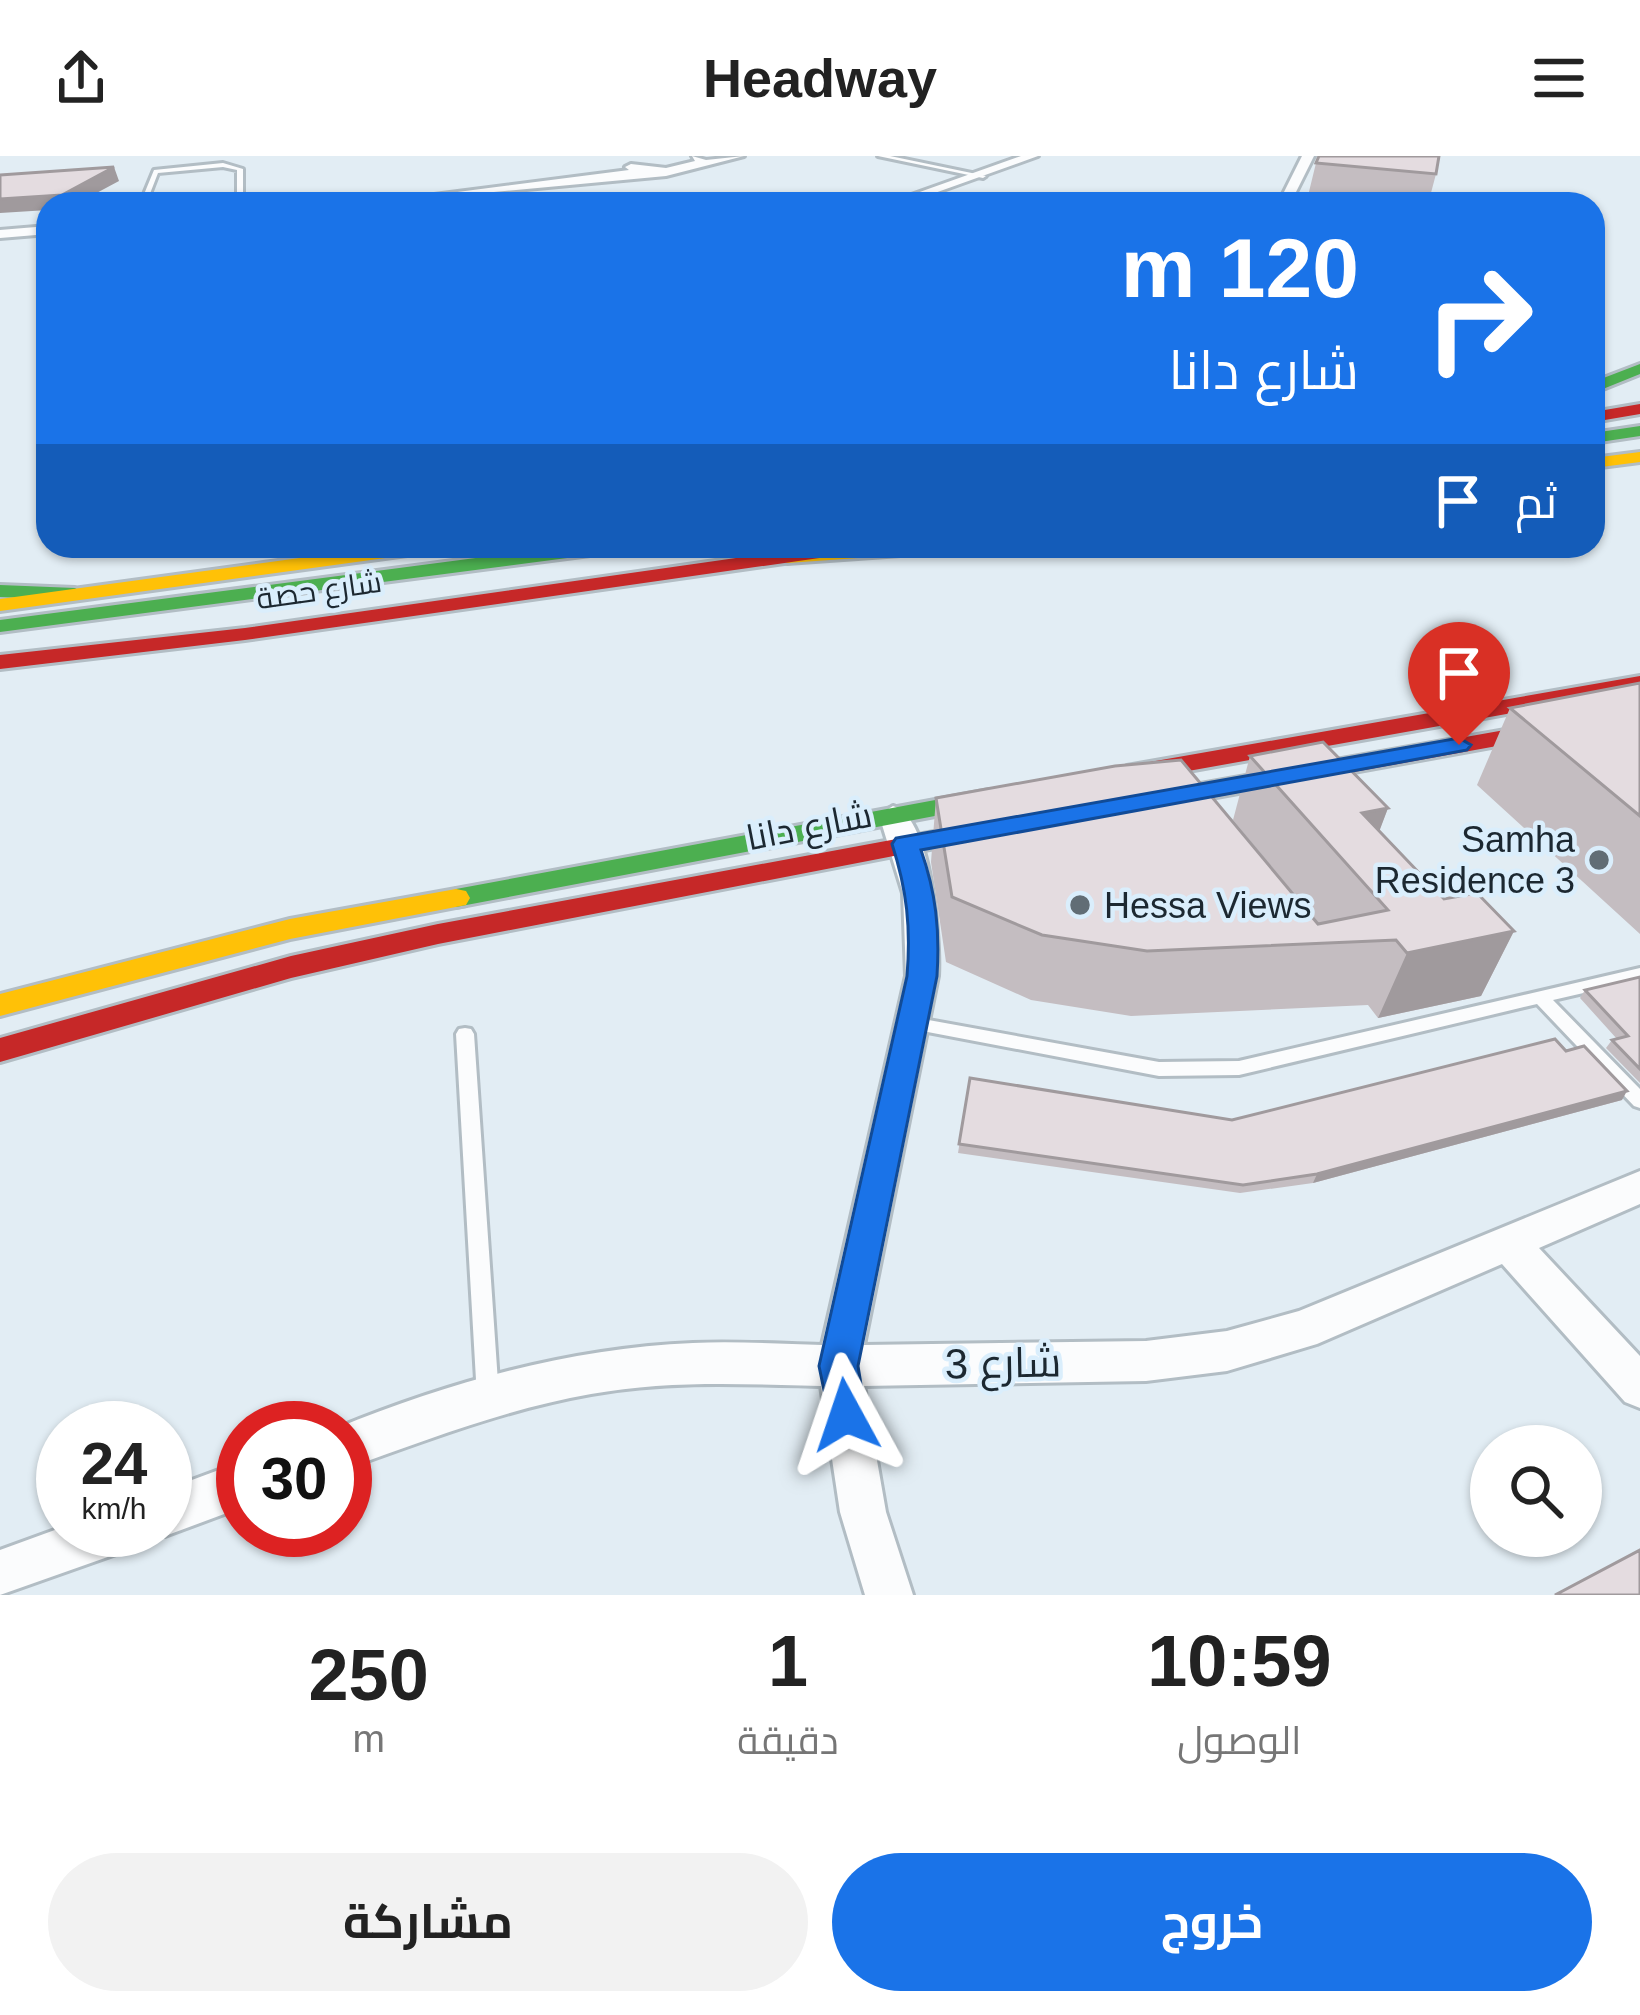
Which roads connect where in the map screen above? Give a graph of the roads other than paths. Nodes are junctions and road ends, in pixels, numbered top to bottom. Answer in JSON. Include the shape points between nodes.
{"nodes":[{"id":1,"x":237,"y":156,"type":"edge"},
{"id":2,"x":739,"y":156,"type":"edge"},
{"id":3,"x":881,"y":156,"type":"edge"},
{"id":4,"x":1032,"y":156,"type":"edge"},
{"id":5,"x":1308,"y":156,"type":"edge"},
{"id":6,"x":633,"y":158,"type":"edge"},
{"id":7,"x":699,"y":160,"type":"edge"},
{"id":8,"x":201,"y":166,"type":"junction"},
{"id":9,"x":649,"y":171,"type":"junction"},
{"id":10,"x":592,"y":175,"type":"junction"},
{"id":11,"x":982,"y":176,"type":"junction"},
{"id":12,"x":1294,"y":185,"type":"junction"},
{"id":13,"x":1314,"y":187,"type":"dead end"},
{"id":14,"x":146,"y":192,"type":"edge"},
{"id":15,"x":240,"y":192,"type":"edge"},
{"id":16,"x":462,"y":192,"type":"edge"},
{"id":17,"x":931,"y":192,"type":"edge"},
{"id":18,"x":1290,"y":192,"type":"edge"},
{"id":19,"x":36,"y":231,"type":"edge"},
{"id":20,"x":0,"y":234,"type":"edge"},
{"id":21,"x":1640,"y":369,"type":"edge"},
{"id":22,"x":1605,"y":383,"type":"edge"},
{"id":23,"x":1640,"y":410,"type":"edge"},
{"id":24,"x":1605,"y":415,"type":"edge"},
{"id":25,"x":1640,"y":431,"type":"edge"},
{"id":26,"x":1605,"y":436,"type":"edge"},
{"id":27,"x":1640,"y":457,"type":"edge"},
{"id":28,"x":1605,"y":461,"type":"edge"},
{"id":29,"x":340,"y":558,"type":"edge"},
{"id":30,"x":521,"y":558,"type":"edge"},
{"id":31,"x":780,"y":558,"type":"edge"},
{"id":32,"x":0,"y":591,"type":"edge"},
{"id":33,"x":75,"y":594,"type":"junction"},
{"id":34,"x":0,"y":605,"type":"edge"},
{"id":35,"x":0,"y":626,"type":"edge"},
{"id":36,"x":0,"y":662,"type":"edge"},
{"id":37,"x":1640,"y":683,"type":"edge"},
{"id":38,"x":1640,"y":713,"type":"edge"},
{"id":39,"x":1100,"y":778,"type":"edge"},
{"id":40,"x":1008,"y":795,"type":"edge"},
{"id":41,"x":1113,"y":807,"type":"edge"},
{"id":42,"x":1021,"y":824,"type":"edge"},
{"id":43,"x":899,"y":830,"type":"junction"},
{"id":44,"x":1640,"y":974,"type":"edge"},
{"id":45,"x":1540,"y":997,"type":"junction"},
{"id":46,"x":0,"y":1005,"type":"edge"},
{"id":47,"x":911,"y":1023,"type":"junction"},
{"id":48,"x":465,"y":1034,"type":"dead end"},
{"id":49,"x":0,"y":1050,"type":"edge"},
{"id":50,"x":1640,"y":1101,"type":"edge"},
{"id":51,"x":1640,"y":1187,"type":"edge"},
{"id":52,"x":1509,"y":1243,"type":"junction"},
{"id":53,"x":838,"y":1366,"type":"junction"},
{"id":54,"x":1640,"y":1387,"type":"edge"},
{"id":55,"x":488,"y":1397,"type":"junction"},
{"id":56,"x":372,"y":1438,"type":"edge"},
{"id":57,"x":46,"y":1557,"type":"edge"},
{"id":58,"x":0,"y":1574,"type":"edge"},
{"id":59,"x":889,"y":1595,"type":"edge"}],
"edges":[{"from":1,"to":8,"type":"lane"},
{"from":2,"to":7,"type":"street"},
{"from":3,"to":11,"type":"lane"},
{"from":4,"to":11,"type":"street"},
{"from":5,"to":12,"type":"street"},
{"from":6,"to":9,"type":"street"},
{"from":6,"to":10,"type":"street"},
{"from":7,"to":9,"type":"street"},
{"from":8,"to":14,"type":"lane","via":[[152,173]]},
{"from":8,"to":15,"type":"lane","via":[[239,168]]},
{"from":9,"to":10,"type":"street"},
{"from":10,"to":16,"type":"street"},
{"from":11,"to":17,"type":"street"},
{"from":12,"to":13,"type":"lane"},
{"from":12,"to":18,"type":"street"},
{"from":19,"to":20,"type":"street"},
{"from":21,"to":22,"type":"main road"},
{"from":23,"to":24,"type":"main road"},
{"from":25,"to":26,"type":"main road"},
{"from":27,"to":28,"type":"main road"},
{"from":29,"to":33,"type":"main road","name":"شارع حصة"},
{"from":30,"to":35,"type":"main road"},
{"from":31,"to":36,"type":"main road","name":"شارع حصة"},
{"from":32,"to":33,"type":"main road"},
{"from":33,"to":34,"type":"main road","name":"شارع حصة"},
{"from":37,"to":39,"type":"main road"},
{"from":38,"to":41,"type":"main road"},
{"from":40,"to":43,"type":"main road","name":"شارع دانا"},
{"from":42,"to":43,"type":"main road","name":"شارع دانا"},
{"from":43,"to":46,"type":"main road","name":"شارع دانا","via":[[290,929]]},
{"from":43,"to":47,"type":"street","via":[[921,889],[925,931]]},
{"from":43,"to":49,"type":"main road","name":"شارع دانا","via":[[291,967]]},
{"from":44,"to":45,"type":"lane"},
{"from":45,"to":47,"type":"lane","via":[[1199,1071]]},
{"from":45,"to":50,"type":"lane"},
{"from":47,"to":53,"type":"street"},
{"from":48,"to":55,"type":"lane"},
{"from":51,"to":52,"type":"street","name":"شارع 3"},
{"from":52,"to":53,"type":"street","name":"شارع 3","via":[[1302,1330],[1227,1351],[1146,1361]]},
{"from":52,"to":54,"type":"street"},
{"from":53,"to":55,"type":"street","name":"شارع 3","via":[[694,1363],[592,1373]]},
{"from":53,"to":59,"type":"street","via":[[863,1512]]},
{"from":55,"to":56,"type":"street","name":"شارع 3"},
{"from":57,"to":58,"type":"street"}]}
